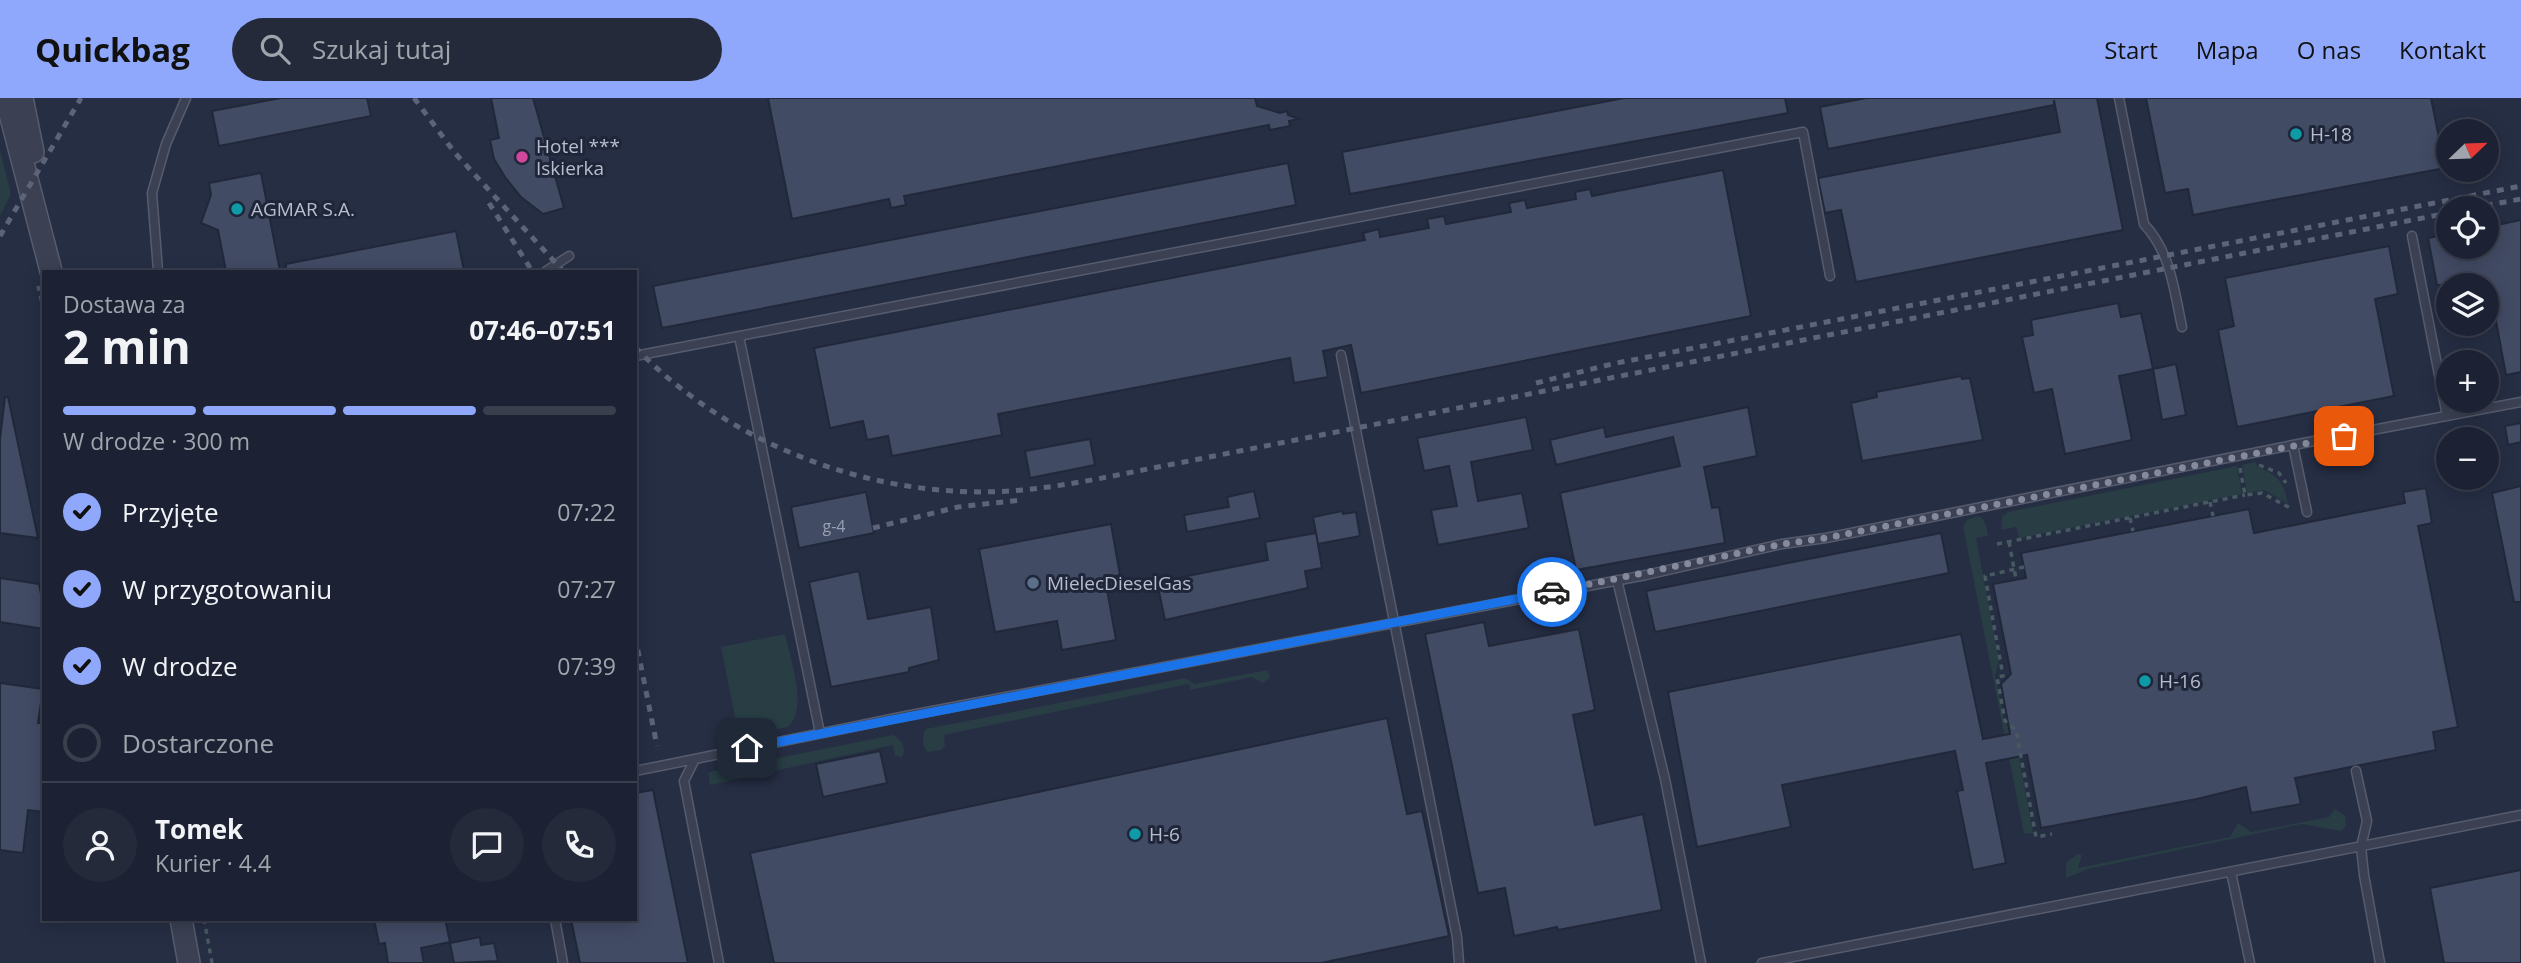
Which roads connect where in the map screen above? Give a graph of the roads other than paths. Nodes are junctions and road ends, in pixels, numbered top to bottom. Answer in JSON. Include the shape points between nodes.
{"nodes":[{"id":1,"x":6,"y":98,"type":"edge"},
{"id":2,"x":22,"y":98,"type":"edge"},
{"id":3,"x":186,"y":98,"type":"edge"},
{"id":4,"x":2119,"y":98,"type":"edge"},
{"id":5,"x":2412,"y":236,"type":"dead end"},
{"id":6,"x":569,"y":256,"type":"dead end"},
{"id":7,"x":51,"y":270,"type":"edge"},
{"id":8,"x":51,"y":270,"type":"edge"},
{"id":9,"x":158,"y":270,"type":"edge"},
{"id":10,"x":548,"y":270,"type":"edge"},
{"id":11,"x":1830,"y":276,"type":"dead end"},
{"id":12,"x":2182,"y":327,"type":"dead end"},
{"id":13,"x":739,"y":336,"type":"junction"},
{"id":14,"x":1341,"y":355,"type":"dead end"},
{"id":15,"x":637,"y":356,"type":"edge"},
{"id":16,"x":2521,"y":402,"type":"edge"},
{"id":17,"x":2447,"y":416,"type":"junction"},
{"id":18,"x":2293,"y":445,"type":"junction"},
{"id":19,"x":2307,"y":512,"type":"dead end"},
{"id":20,"x":1617,"y":580,"type":"junction"},
{"id":21,"x":1394,"y":623,"type":"junction"},
{"id":22,"x":820,"y":733,"type":"junction"},
{"id":23,"x":695,"y":759,"type":"junction"},
{"id":24,"x":637,"y":771,"type":"edge"},
{"id":25,"x":2356,"y":771,"type":"dead end"},
{"id":26,"x":2521,"y":816,"type":"edge"},
{"id":27,"x":2361,"y":847,"type":"junction"},
{"id":28,"x":2231,"y":872,"type":"junction"},
{"id":29,"x":181,"y":921,"type":"edge"},
{"id":30,"x":555,"y":921,"type":"edge"},
{"id":31,"x":189,"y":963,"type":"edge"},
{"id":32,"x":564,"y":963,"type":"edge"},
{"id":33,"x":719,"y":963,"type":"edge"},
{"id":34,"x":1459,"y":963,"type":"edge"},
{"id":35,"x":1702,"y":963,"type":"edge"},
{"id":36,"x":1762,"y":963,"type":"edge"},
{"id":37,"x":2250,"y":963,"type":"edge"},
{"id":38,"x":2381,"y":963,"type":"edge"}],
"edges":[{"from":1,"to":7,"type":"street"},
{"from":2,"to":8,"type":"street"},
{"from":3,"to":9,"type":"lane","via":[[152,193]]},
{"from":4,"to":12,"type":"lane","via":[[2144,224],[2169,262]]},
{"from":5,"to":17,"type":"lane"},
{"from":6,"to":10,"type":"lane"},
{"from":11,"to":13,"type":"lane","via":[[1803,132]]},
{"from":13,"to":15,"type":"lane"},
{"from":13,"to":22,"type":"lane"},
{"from":14,"to":21,"type":"lane"},
{"from":16,"to":17,"type":"lane"},
{"from":17,"to":18,"type":"lane"},
{"from":18,"to":19,"type":"lane"},
{"from":18,"to":20,"type":"lane"},
{"from":20,"to":21,"type":"lane"},
{"from":20,"to":35,"type":"lane","via":[[1665,779]]},
{"from":21,"to":22,"type":"lane"},
{"from":21,"to":34,"type":"lane"},
{"from":22,"to":23,"type":"lane"},
{"from":23,"to":24,"type":"lane"},
{"from":23,"to":33,"type":"lane","via":[[684,781]]},
{"from":25,"to":27,"type":"lane","via":[[2367,821]]},
{"from":26,"to":27,"type":"lane"},
{"from":27,"to":28,"type":"lane"},
{"from":27,"to":38,"type":"lane"},
{"from":28,"to":36,"type":"lane"},
{"from":28,"to":37,"type":"lane"},
{"from":29,"to":31,"type":"street"},
{"from":30,"to":32,"type":"lane"}]}
